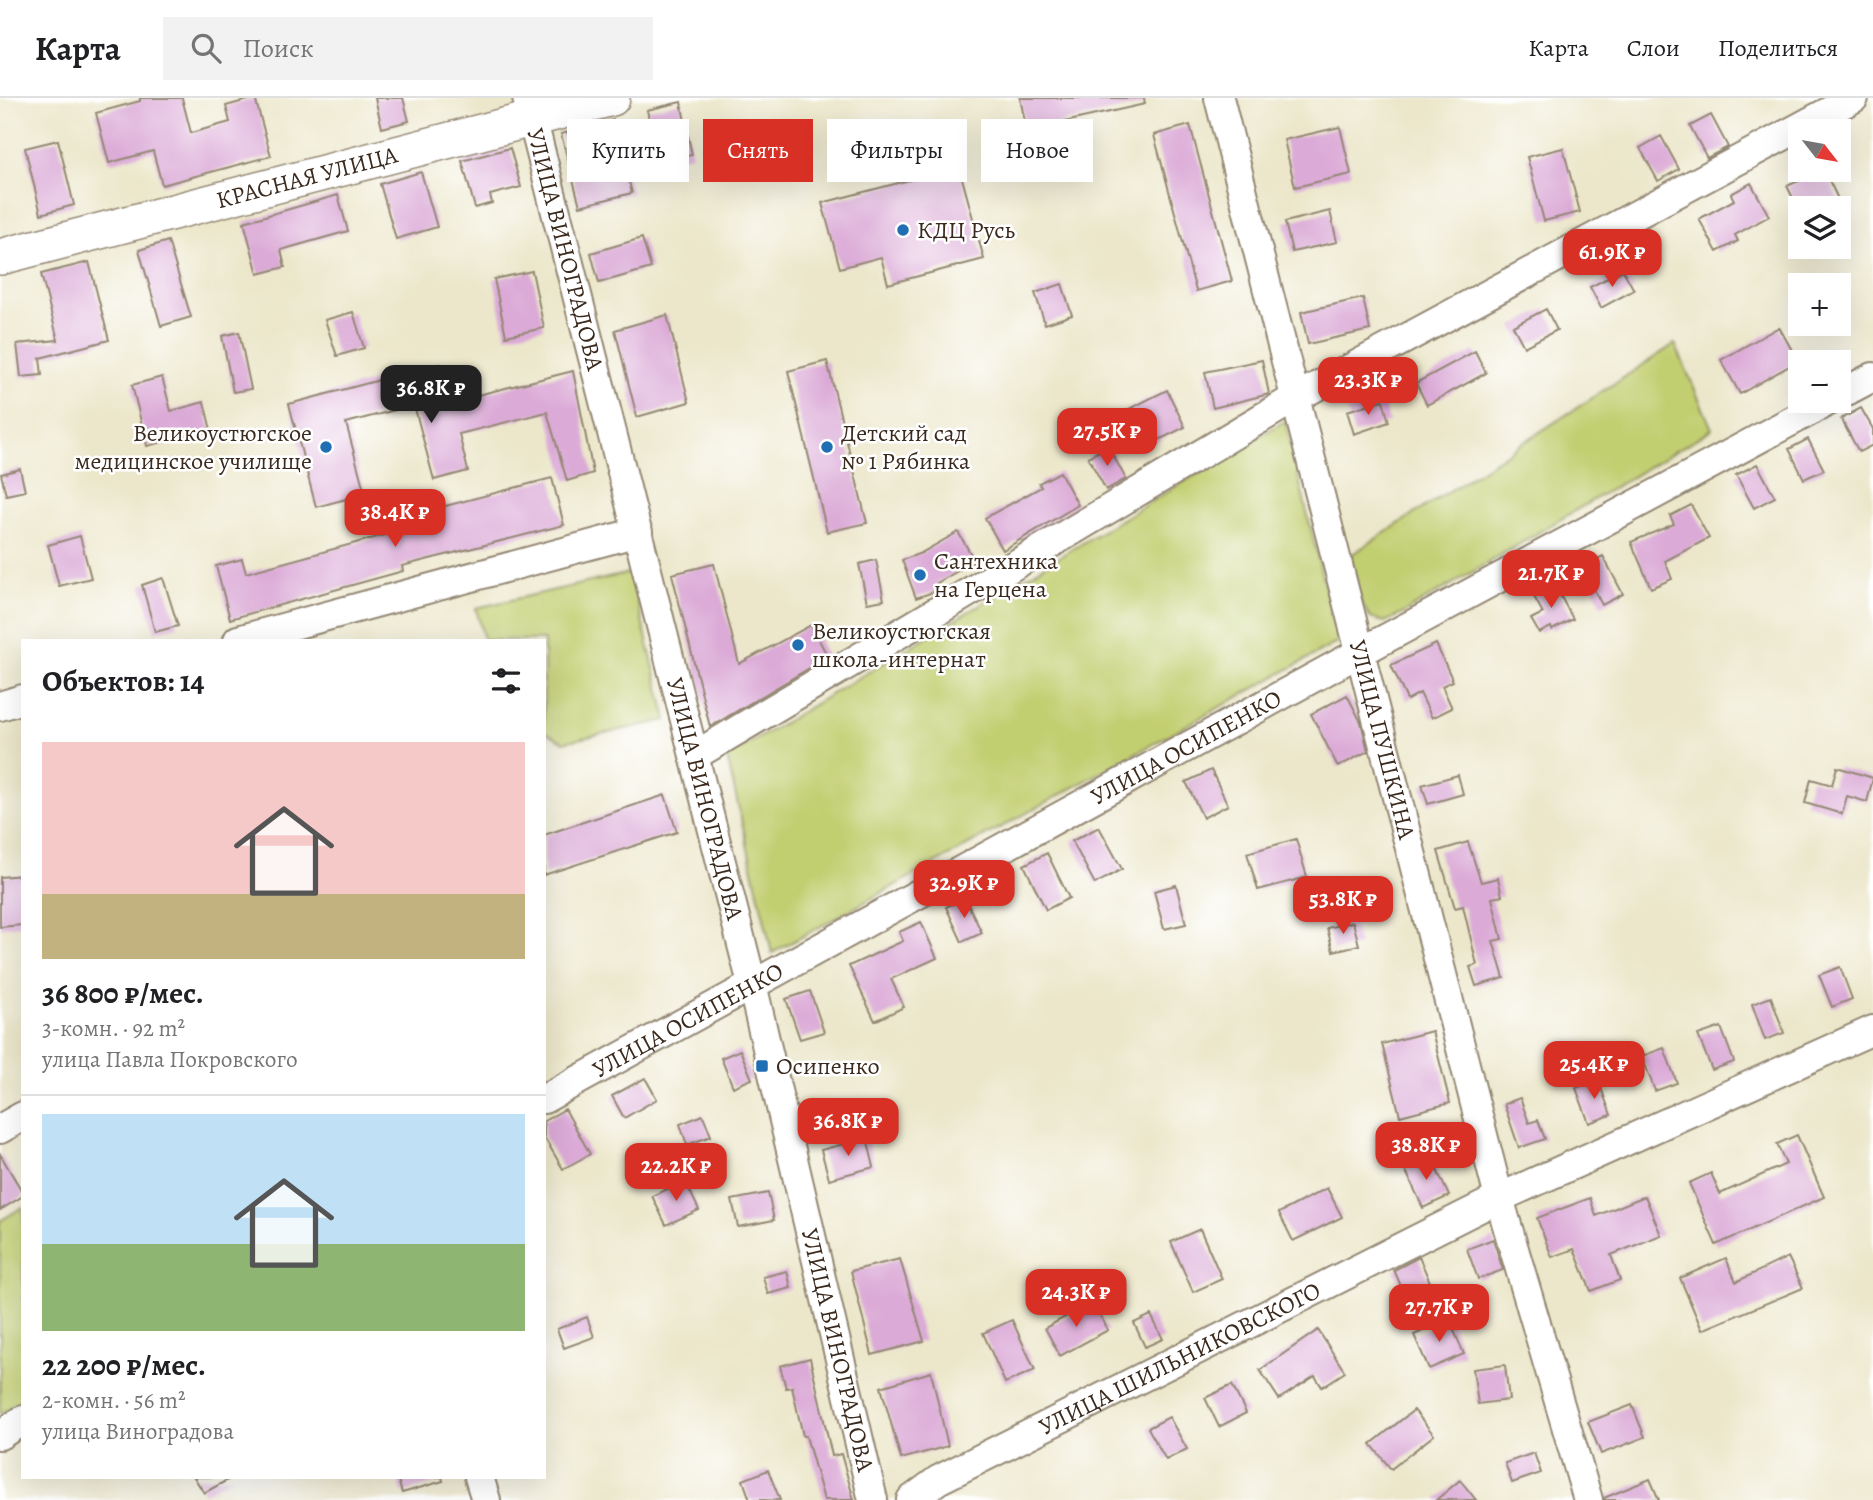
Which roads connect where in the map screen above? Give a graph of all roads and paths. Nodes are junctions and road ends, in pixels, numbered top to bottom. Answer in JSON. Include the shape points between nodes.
{"nodes":[{"id":1,"x":612,"y":98,"type":"edge"},
{"id":2,"x":1219,"y":98,"type":"edge"},
{"id":3,"x":1854,"y":98,"type":"edge"},
{"id":4,"x":529,"y":108,"type":"edge"},
{"id":5,"x":0,"y":257,"type":"edge"},
{"id":6,"x":1873,"y":377,"type":"edge"},
{"id":7,"x":1851,"y":389,"type":"edge"},
{"id":8,"x":1295,"y":398,"type":"junction"},
{"id":9,"x":1807,"y":413,"type":"edge"},
{"id":10,"x":638,"y":532,"type":"junction"},
{"id":11,"x":242,"y":639,"type":"edge"},
{"id":12,"x":1359,"y":653,"type":"junction"},
{"id":13,"x":21,"y":700,"type":"edge"},
{"id":14,"x":0,"y":706,"type":"edge"},
{"id":15,"x":694,"y":756,"type":"junction"},
{"id":16,"x":752,"y":984,"type":"junction"},
{"id":17,"x":1873,"y":1030,"type":"edge"},
{"id":18,"x":546,"y":1098,"type":"edge"},
{"id":19,"x":21,"y":1117,"type":"edge"},
{"id":20,"x":0,"y":1129,"type":"edge"},
{"id":21,"x":1499,"y":1198,"type":"junction"},
{"id":22,"x":21,"y":1421,"type":"edge"},
{"id":23,"x":0,"y":1435,"type":"edge"},
{"id":24,"x":480,"y":1479,"type":"edge"},
{"id":25,"x":486,"y":1500,"type":"edge"},
{"id":26,"x":873,"y":1500,"type":"edge"},
{"id":27,"x":911,"y":1500,"type":"edge"},
{"id":28,"x":1588,"y":1500,"type":"edge"}],
"edges":[{"from":1,"to":4,"type":"main road","name":"КРАСНАЯ УЛИЦА"},
{"from":2,"to":8,"type":"street","name":"УЛИЦА ПУШКИНА"},
{"from":3,"to":8,"type":"street"},
{"from":4,"to":5,"type":"main road","name":"КРАСНАЯ УЛИЦА"},
{"from":4,"to":10,"type":"street","name":"УЛИЦА ВИНОГРАДОВА"},
{"from":6,"to":7,"type":"street"},
{"from":8,"to":12,"type":"street","name":"УЛИЦА ПУШКИНА"},
{"from":8,"to":15,"type":"street"},
{"from":9,"to":12,"type":"street","name":"УЛИЦА ОСИПЕНКО"},
{"from":10,"to":11,"type":"street"},
{"from":10,"to":15,"type":"street","name":"УЛИЦА ВИНОГРАДОВА"},
{"from":12,"to":16,"type":"street","name":"УЛИЦА ОСИПЕНКО"},
{"from":12,"to":21,"type":"street","name":"УЛИЦА ПУШКИНА"},
{"from":13,"to":14,"type":"street"},
{"from":15,"to":16,"type":"street","name":"УЛИЦА ВИНОГРАДОВА"},
{"from":16,"to":18,"type":"street","name":"УЛИЦА ОСИПЕНКО"},
{"from":16,"to":26,"type":"street","name":"УЛИЦА ВИНОГРАДОВА"},
{"from":17,"to":21,"type":"street","name":"УЛИЦА ШИЛЬНИКОВСКОГО"},
{"from":19,"to":20,"type":"street"},
{"from":21,"to":27,"type":"street","name":"УЛИЦА ШИЛЬНИКОВСКОГО","via":[[938,1480]]},
{"from":21,"to":28,"type":"street","name":"УЛИЦА ПУШКИНА"},
{"from":22,"to":23,"type":"street"},
{"from":24,"to":25,"type":"street"}]}
